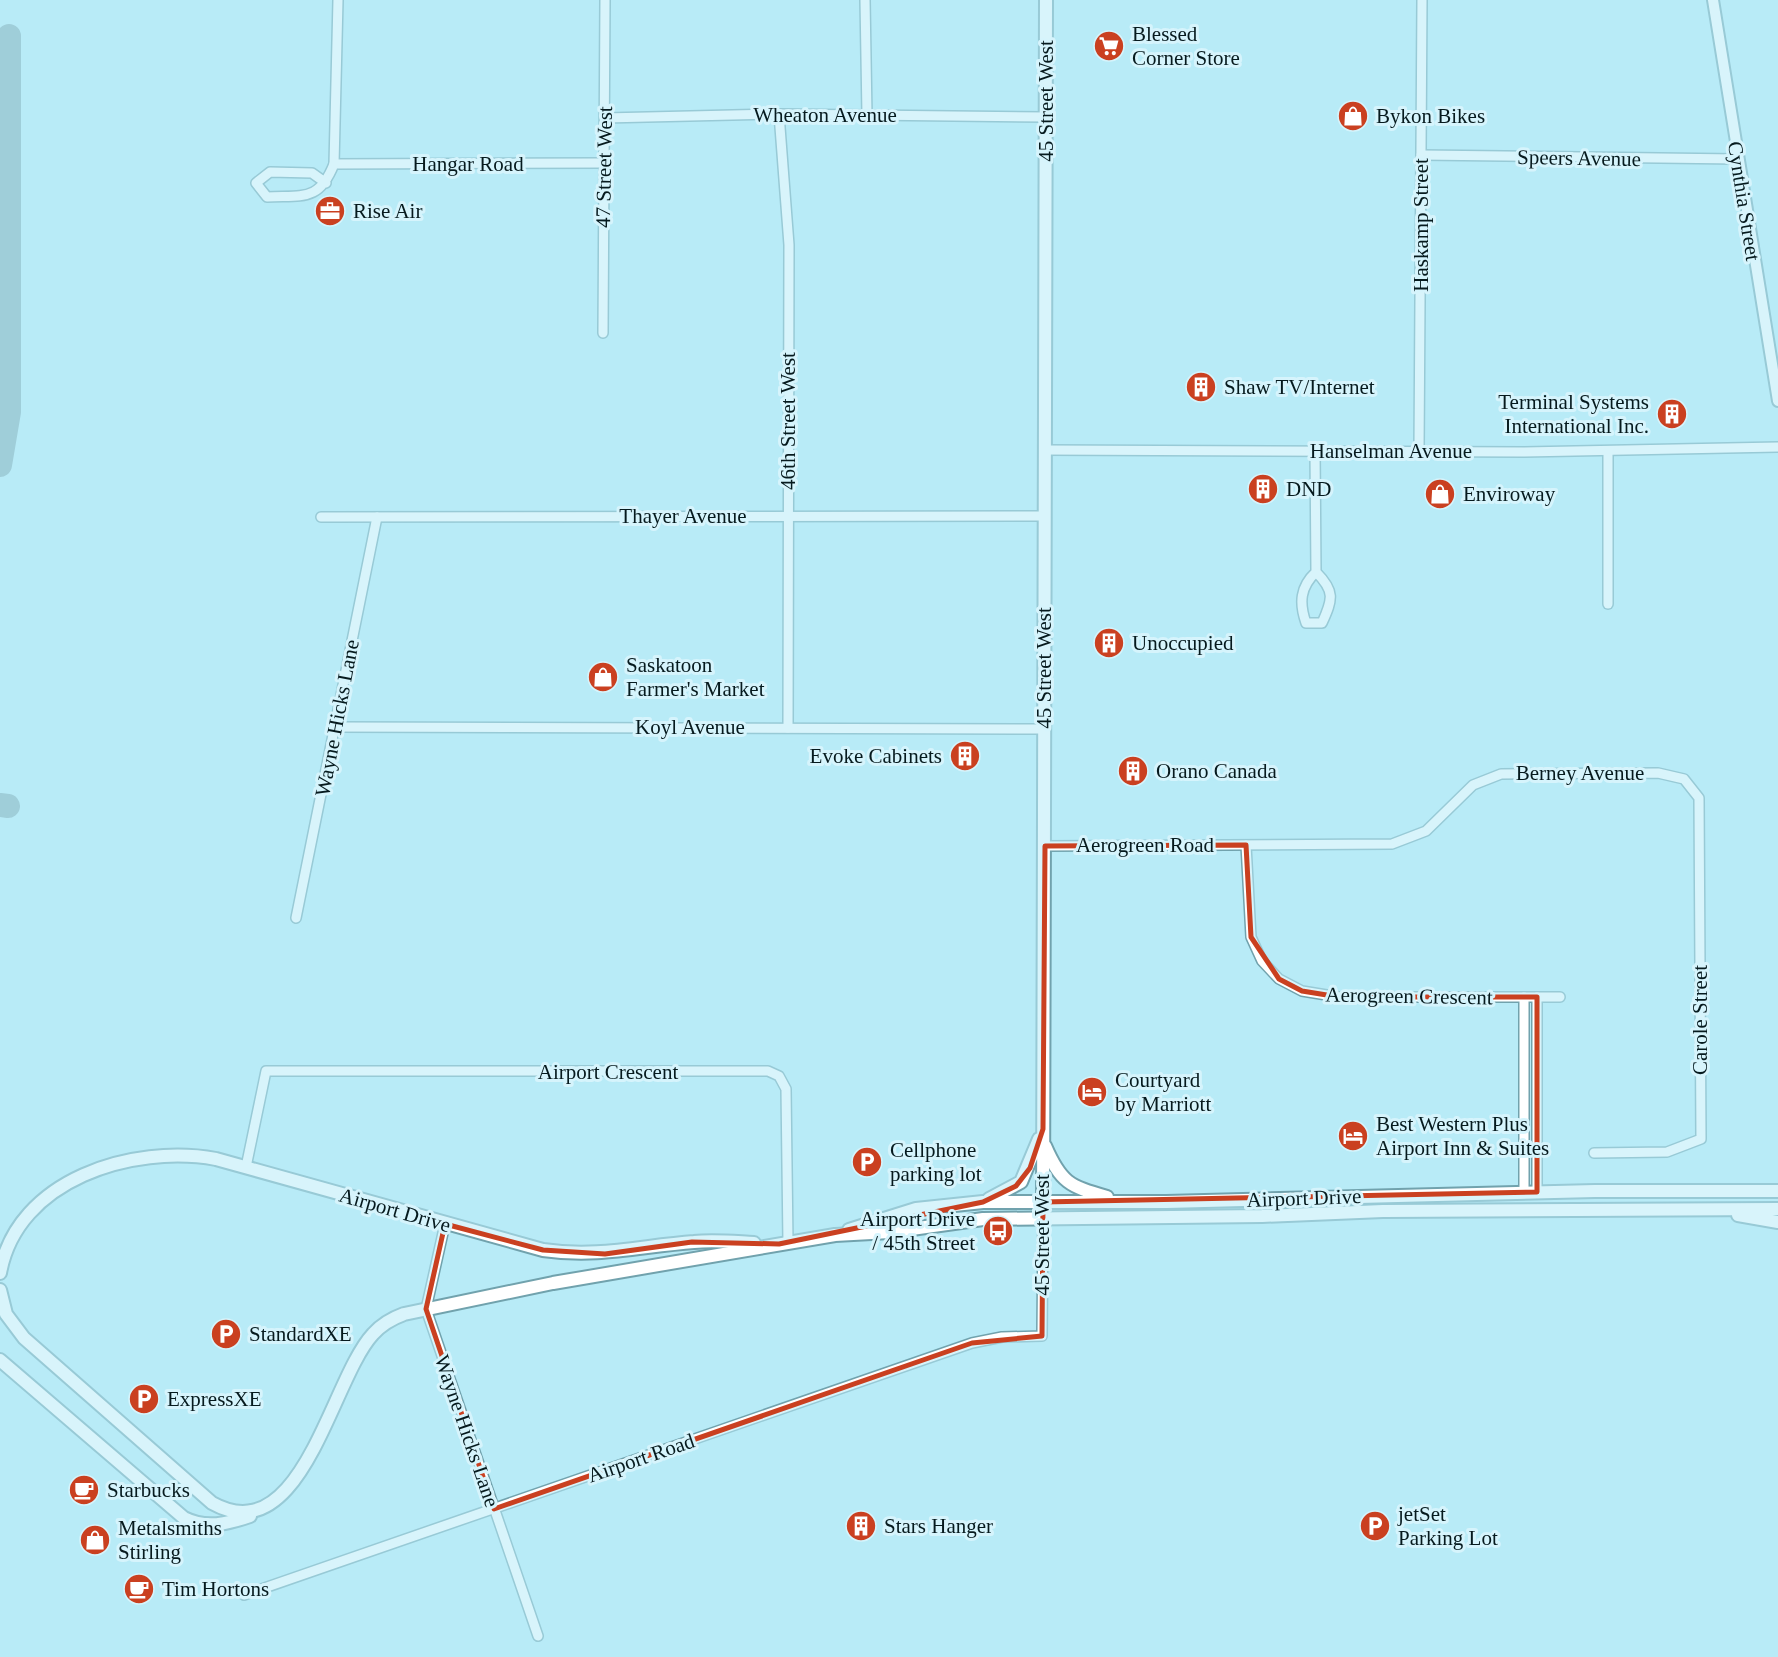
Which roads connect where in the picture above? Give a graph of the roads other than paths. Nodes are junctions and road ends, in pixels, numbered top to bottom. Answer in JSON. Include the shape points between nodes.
{"nodes":[{"id":1,"x":338,"y":0,"type":"edge"},
{"id":2,"x":604,"y":0,"type":"edge"},
{"id":3,"x":865,"y":0,"type":"edge"},
{"id":4,"x":1037,"y":0,"type":"edge"},
{"id":5,"x":1046,"y":0,"type":"edge"},
{"id":6,"x":1055,"y":0,"type":"edge"},
{"id":7,"x":1422,"y":0,"type":"edge"},
{"id":8,"x":1713,"y":0,"type":"edge"},
{"id":9,"x":1046,"y":22,"type":"junction"},
{"id":10,"x":779,"y":114,"type":"junction"},
{"id":11,"x":867,"y":115,"type":"junction"},
{"id":12,"x":1046,"y":117,"type":"junction"},
{"id":13,"x":604,"y":118,"type":"junction"},
{"id":14,"x":1421,"y":155,"type":"junction"},
{"id":15,"x":1737,"y":159,"type":"junction"},
{"id":16,"x":603,"y":163,"type":"junction"},
{"id":17,"x":334,"y":164,"type":"junction"},
{"id":18,"x":326,"y":183,"type":"junction"},
{"id":19,"x":603,"y":333,"type":"dead end"},
{"id":20,"x":1778,"y":401,"type":"edge"},
{"id":21,"x":1778,"y":447,"type":"edge"},
{"id":22,"x":1045,"y":450,"type":"junction"},
{"id":23,"x":1419,"y":450,"type":"junction"},
{"id":24,"x":1315,"y":451,"type":"junction"},
{"id":25,"x":1608,"y":451,"type":"junction"},
{"id":26,"x":788,"y":516,"type":"junction"},
{"id":27,"x":1045,"y":516,"type":"junction"},
{"id":28,"x":321,"y":517,"type":"dead end"},
{"id":29,"x":377,"y":517,"type":"junction"},
{"id":30,"x":1315,"y":572,"type":"junction"},
{"id":31,"x":1608,"y":604,"type":"dead end"},
{"id":32,"x":336,"y":727,"type":"junction"},
{"id":33,"x":788,"y":728,"type":"junction"},
{"id":34,"x":1044,"y":729,"type":"junction"},
{"id":35,"x":1045,"y":845,"type":"junction"},
{"id":36,"x":1246,"y":845,"type":"junction"},
{"id":37,"x":1700,"y":901,"type":"joint"},
{"id":38,"x":296,"y":918,"type":"dead end"},
{"id":39,"x":1524,"y":997,"type":"junction"},
{"id":40,"x":1537,"y":997,"type":"junction"},
{"id":41,"x":1560,"y":997,"type":"dead end"},
{"id":42,"x":1043,"y":1135,"type":"junction"},
{"id":43,"x":1594,"y":1153,"type":"dead end"},
{"id":44,"x":246,"y":1167,"type":"junction"},
{"id":45,"x":1778,"y":1191,"type":"edge"},
{"id":46,"x":1531,"y":1193,"type":"junction"},
{"id":47,"x":1121,"y":1201,"type":"junction"},
{"id":48,"x":983,"y":1202,"type":"junction"},
{"id":49,"x":1042,"y":1202,"type":"junction"},
{"id":50,"x":1703,"y":1209,"type":"junction"},
{"id":51,"x":1778,"y":1209,"type":"edge"},
{"id":52,"x":28,"y":1214,"type":"junction"},
{"id":53,"x":1042,"y":1218,"type":"junction"},
{"id":54,"x":1778,"y":1222,"type":"edge"},
{"id":55,"x":445,"y":1224,"type":"junction"},
{"id":56,"x":835,"y":1235,"type":"junction"},
{"id":57,"x":783,"y":1244,"type":"junction"},
{"id":58,"x":0,"y":1247,"type":"edge"},
{"id":59,"x":0,"y":1273,"type":"edge"},
{"id":60,"x":0,"y":1290,"type":"edge"},
{"id":61,"x":426,"y":1309,"type":"junction"},
{"id":62,"x":1042,"y":1336,"type":"joint"},
{"id":63,"x":0,"y":1360,"type":"edge"},
{"id":64,"x":265,"y":1506,"type":"junction"},
{"id":65,"x":494,"y":1508,"type":"junction"},
{"id":66,"x":244,"y":1595,"type":"dead end"},
{"id":67,"x":538,"y":1636,"type":"dead end"}],
"edges":[{"from":1,"to":17,"type":"street"},
{"from":2,"to":13,"type":"street","name":"47 Street West"},
{"from":3,"to":11,"type":"street"},
{"from":4,"to":9,"type":"main road"},
{"from":5,"to":9,"type":"main road","name":"45 Street West"},
{"from":6,"to":9,"type":"main road"},
{"from":7,"to":14,"type":"street","name":"Haskamp Street"},
{"from":8,"to":15,"type":"street","name":"Cynthia Street"},
{"from":9,"to":12,"type":"main road","name":"45 Street West"},
{"from":10,"to":11,"type":"street","name":"Wheaton Avenue"},
{"from":10,"to":13,"type":"street","name":"Wheaton Avenue"},
{"from":10,"to":26,"type":"street","name":"46th Street West","via":[[789,245]]},
{"from":11,"to":12,"type":"street","name":"Wheaton Avenue"},
{"from":12,"to":22,"type":"main road","name":"45 Street West"},
{"from":13,"to":16,"type":"street","name":"47 Street West"},
{"from":14,"to":15,"type":"street","name":"Speers Avenue"},
{"from":14,"to":23,"type":"street","name":"Haskamp Street"},
{"from":15,"to":20,"type":"street","name":"Cynthia Street"},
{"from":16,"to":17,"type":"street","name":"Hangar Road"},
{"from":16,"to":19,"type":"street","name":"47 Street West"},
{"from":17,"to":18,"type":"street"},
{"from":18,"to":18,"type":"street","via":[[312,173],[270,172],[256,183],[267,197],[313,195]]},
{"from":21,"to":25,"type":"street","name":"Hanselman Avenue"},
{"from":22,"to":24,"type":"street","name":"Hanselman Avenue"},
{"from":22,"to":27,"type":"main road","name":"45 Street West"},
{"from":23,"to":24,"type":"street","name":"Hanselman Avenue"},
{"from":23,"to":25,"type":"street","name":"Hanselman Avenue"},
{"from":24,"to":30,"type":"street"},
{"from":25,"to":31,"type":"street"},
{"from":26,"to":27,"type":"street","name":"Thayer Avenue"},
{"from":26,"to":29,"type":"street","name":"Thayer Avenue"},
{"from":26,"to":33,"type":"street","name":"46th Street West"},
{"from":27,"to":34,"type":"main road","name":"45 Street West"},
{"from":28,"to":29,"type":"street","name":"Thayer Avenue"},
{"from":29,"to":32,"type":"street","name":"Wayne Hicks Lane"},
{"from":30,"to":30,"type":"street","via":[[1301,596],[1306,623],[1315,624],[1322,623],[1331,597],[1328,584]]},
{"from":32,"to":33,"type":"street","name":"Koyl Avenue"},
{"from":32,"to":38,"type":"street","name":"Wayne Hicks Lane"},
{"from":33,"to":34,"type":"street","name":"Koyl Avenue"},
{"from":34,"to":35,"type":"main road","name":"45 Street West"},
{"from":35,"to":36,"type":"street","name":"Aerogreen Road"},
{"from":35,"to":42,"type":"main road","name":"45 Street West"},
{"from":36,"to":37,"type":"street","name":"Berney Avenue","via":[[1404,842],[1426,831],[1473,785],[1501,774],[1658,773],[1684,779],[1699,798]]},
{"from":36,"to":39,"type":"street","name":"Aerogreen Crescent","via":[[1251,937],[1262,961],[1279,979],[1302,991],[1331,997]]},
{"from":37,"to":43,"type":"street","name":"Carole Street","via":[[1701,1139],[1667,1152]]},
{"from":39,"to":40,"type":"street","name":"Aerogreen Crescent"},
{"from":39,"to":46,"type":"street"},
{"from":40,"to":41,"type":"street","name":"Aerogreen Crescent"},
{"from":40,"to":46,"type":"street"},
{"from":42,"to":47,"type":"main road","via":[[1057,1173],[1067,1184]]},
{"from":42,"to":48,"type":"main road","via":[[1021,1182]]},
{"from":42,"to":49,"type":"main road","name":"45 Street West"},
{"from":44,"to":52,"type":"main road","name":"Airport Drive","via":[[195,1156],[134,1159],[88,1173]]},
{"from":44,"to":55,"type":"main road","name":"Airport Drive"},
{"from":44,"to":57,"type":"street","name":"Airport Crescent","via":[[266,1071],[771,1072],[781,1078],[786,1089]]},
{"from":45,"to":46,"type":"main road","name":"Airport Drive"},
{"from":46,"to":47,"type":"main road","name":"Airport Drive"},
{"from":47,"to":49,"type":"main road","name":"Airport Drive"},
{"from":48,"to":49,"type":"main road","name":"Airport Drive"},
{"from":48,"to":56,"type":"main road","name":"Airport Drive","via":[[916,1209]]},
{"from":49,"to":53,"type":"main road","name":"45 Street West"},
{"from":50,"to":51,"type":"main road","name":"Airport Drive"},
{"from":50,"to":53,"type":"main road","name":"Airport Drive"},
{"from":50,"to":54,"type":"main road"},
{"from":52,"to":58,"type":"main road","name":"Airport Drive"},
{"from":52,"to":59,"type":"main road","name":"Airport Drive","via":[[11,1240]]},
{"from":53,"to":56,"type":"main road","name":"Airport Drive","via":[[964,1220]]},
{"from":53,"to":62,"type":"street","name":"45 Street West"},
{"from":55,"to":57,"type":"main road","name":"Airport Drive","via":[[543,1250],[582,1255],[692,1242]]},
{"from":55,"to":61,"type":"street"},
{"from":56,"to":57,"type":"main road","name":"Airport Drive"},
{"from":57,"to":61,"type":"main road","name":"Airport Drive"},
{"from":60,"to":64,"type":"main road","via":[[6,1314],[24,1338],[212,1503],[241,1513]]},
{"from":61,"to":64,"type":"main road","name":"Airport Drive","via":[[395,1317],[373,1334],[354,1362],[304,1465]]},
{"from":61,"to":65,"type":"street","name":"Wayne Hicks Lane"},
{"from":62,"to":65,"type":"street","name":"Airport Road","via":[[972,1343]]},
{"from":63,"to":64,"type":"main road","name":"Airport Drive","via":[[184,1518],[213,1525],[247,1517]]},
{"from":65,"to":66,"type":"street","name":"Airport Road"},
{"from":65,"to":67,"type":"street","name":"Wayne Hicks Lane"}]}
